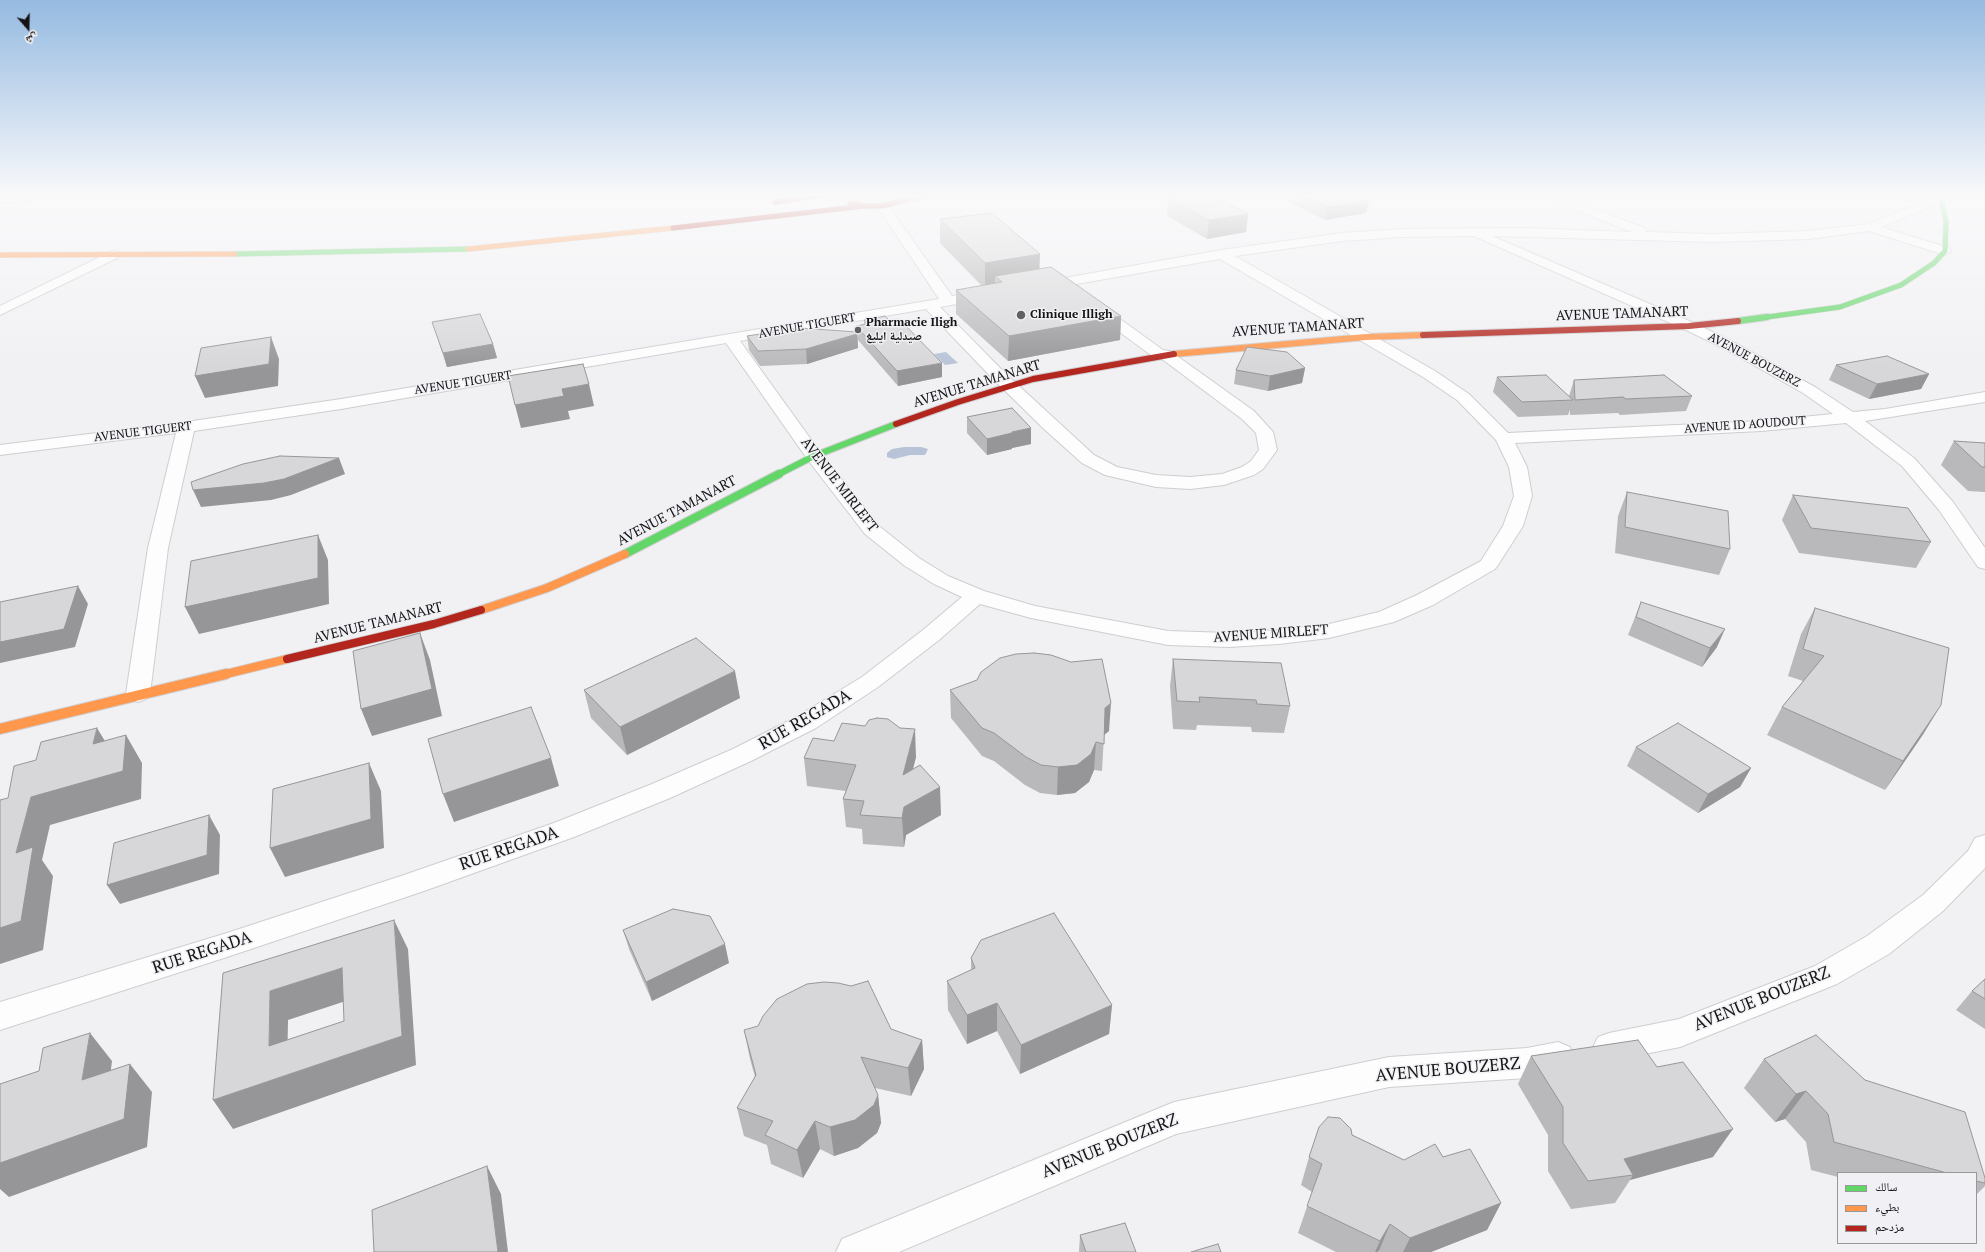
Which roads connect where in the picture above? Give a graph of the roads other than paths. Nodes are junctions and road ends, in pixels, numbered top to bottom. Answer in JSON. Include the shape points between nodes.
{"nodes":[{"id":1,"x":362,"y":252,"type":"edge"},
{"id":2,"x":915,"y":252,"type":"edge"},
{"id":3,"x":1232,"y":252,"type":"edge"},
{"id":4,"x":1519,"y":252,"type":"edge"},
{"id":5,"x":1944,"y":252,"type":"edge"},
{"id":6,"x":1221,"y":254,"type":"junction"},
{"id":7,"x":0,"y":255,"type":"edge"},
{"id":8,"x":112,"y":255,"type":"junction"},
{"id":9,"x":1060,"y":283,"type":"junction"},
{"id":10,"x":1032,"y":287,"type":"edge"},
{"id":11,"x":1002,"y":292,"type":"edge"},
{"id":12,"x":948,"y":301,"type":"junction"},
{"id":13,"x":930,"y":305,"type":"junction"},
{"id":14,"x":0,"y":311,"type":"edge"},
{"id":15,"x":1689,"y":326,"type":"junction"},
{"id":16,"x":1366,"y":336,"type":"junction"},
{"id":17,"x":731,"y":339,"type":"junction"},
{"id":18,"x":1163,"y":355,"type":"junction"},
{"id":19,"x":1009,"y":386,"type":"junction"},
{"id":20,"x":1985,"y":397,"type":"edge"},
{"id":21,"x":1849,"y":417,"type":"junction"},
{"id":22,"x":186,"y":427,"type":"junction"},
{"id":23,"x":1504,"y":438,"type":"junction"},
{"id":24,"x":0,"y":450,"type":"edge"},
{"id":25,"x":814,"y":456,"type":"junction"},
{"id":26,"x":1985,"y":563,"type":"edge"},
{"id":27,"x":976,"y":596,"type":"junction"},
{"id":28,"x":138,"y":694,"type":"junction"},
{"id":29,"x":0,"y":729,"type":"edge"},
{"id":30,"x":1985,"y":845,"type":"edge"},
{"id":31,"x":0,"y":1016,"type":"edge"},
{"id":32,"x":856,"y":1252,"type":"edge"}],
"edges":[{"from":1,"to":8,"type":"main road"},
{"from":2,"to":12,"type":"street"},
{"from":3,"to":6,"type":"street"},
{"from":4,"to":15,"type":"street","name":"AVENUE BOUZERZ"},
{"from":5,"to":15,"type":"main road","name":"AVENUE TAMANART","via":[[1934,263],[1901,286],[1840,306],[1789,315]]},
{"from":6,"to":9,"type":"street"},
{"from":6,"to":16,"type":"street","name":"AVENUE MIRLEFT"},
{"from":7,"to":8,"type":"main road"},
{"from":8,"to":14,"type":"street"},
{"from":9,"to":10,"type":"street"},
{"from":9,"to":18,"type":"street"},
{"from":11,"to":12,"type":"street","name":"AVENUE TIGUERT"},
{"from":12,"to":13,"type":"street","name":"AVENUE TIGUERT"},
{"from":13,"to":17,"type":"street","name":"AVENUE TIGUERT"},
{"from":13,"to":19,"type":"street"},
{"from":15,"to":16,"type":"main road","name":"AVENUE TAMANART"},
{"from":15,"to":21,"type":"street","name":"AVENUE BOUZERZ","via":[[1768,366]]},
{"from":16,"to":18,"type":"main road","name":"AVENUE TAMANART"},
{"from":16,"to":23,"type":"street","name":"AVENUE MIRLEFT","via":[[1463,398]]},
{"from":17,"to":22,"type":"street","name":"AVENUE TIGUERT"},
{"from":17,"to":25,"type":"street","name":"AVENUE MIRLEFT"},
{"from":18,"to":19,"type":"main road","name":"AVENUE TAMANART","via":[[1090,367]]},
{"from":18,"to":19,"type":"street","via":[[1248,415],[1264,432],[1268,450],[1257,465],[1248,471],[1224,479],[1190,483],[1156,481],[1111,471],[1088,459]]},
{"from":19,"to":25,"type":"main road","name":"AVENUE TAMANART","via":[[871,433]]},
{"from":20,"to":21,"type":"street","name":"AVENUE ID AOUDOUT","via":[[1885,414]]},
{"from":21,"to":23,"type":"street","name":"AVENUE ID AOUDOUT","via":[[1761,426]]},
{"from":21,"to":26,"type":"street","name":"AVENUE BOUZERZ","via":[[1908,462],[1946,506]]},
{"from":22,"to":24,"type":"street","name":"AVENUE TIGUERT"},
{"from":22,"to":28,"type":"street","via":[[158,548]]},
{"from":23,"to":27,"type":"street","name":"AVENUE MIRLEFT","via":[[1518,467],[1523,496],[1513,526],[1488,565],[1425,600],[1386,617],[1329,631],[1279,637],[1229,640],[1168,638],[1038,614]]},
{"from":25,"to":27,"type":"street","name":"AVENUE MIRLEFT","via":[[872,530],[912,562],[941,580]]},
{"from":25,"to":28,"type":"main road","name":"AVENUE TAMANART","via":[[648,543],[547,588],[434,624]]},
{"from":27,"to":31,"type":"street","name":"RUE REGADA","via":[[932,635],[870,682],[806,722],[742,755],[661,791],[564,830],[414,883],[228,945]]},
{"from":28,"to":29,"type":"main road","name":"AVENUE TAMANART"},
{"from":30,"to":32,"type":"street","name":"AVENUE BOUZERZ","via":[[1978,858],[1933,903],[1878,945],[1826,974],[1680,1033],[1527,1063],[1389,1072],[1174,1118]]}]}
